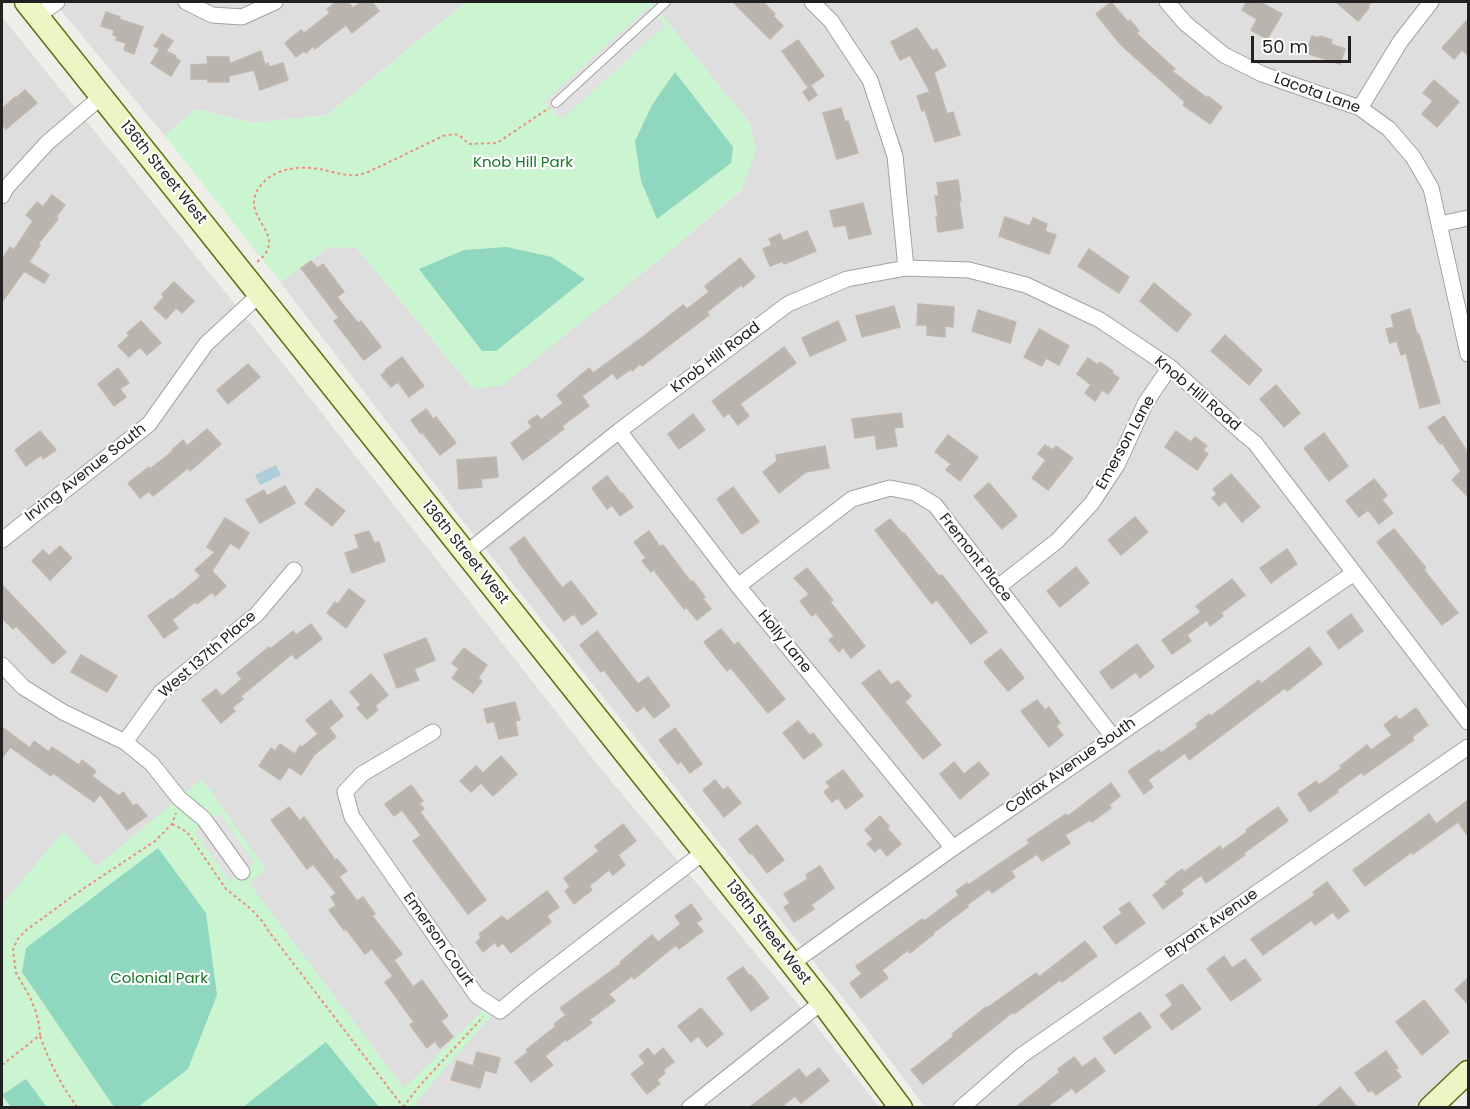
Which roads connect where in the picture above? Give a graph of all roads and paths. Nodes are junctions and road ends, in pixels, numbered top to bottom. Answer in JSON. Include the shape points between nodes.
{"nodes":[{"id":1,"x":57,"y":2,"type":"edge"},
{"id":2,"x":186,"y":2,"type":"edge"},
{"id":3,"x":275,"y":2,"type":"edge"},
{"id":4,"x":666,"y":2,"type":"edge"},
{"id":5,"x":812,"y":2,"type":"edge"},
{"id":6,"x":1167,"y":2,"type":"edge"},
{"id":7,"x":1431,"y":2,"type":"edge"},
{"id":8,"x":32,"y":9,"type":"edge"},
{"id":9,"x":102,"y":96,"type":"junction"},
{"id":10,"x":556,"y":103,"type":"joint"},
{"id":11,"x":1360,"y":108,"type":"junction"},
{"id":12,"x":2,"y":196,"type":"edge"},
{"id":13,"x":1468,"y":218,"type":"edge"},
{"id":14,"x":1440,"y":224,"type":"junction"},
{"id":15,"x":906,"y":268,"type":"junction"},
{"id":16,"x":243,"y":273,"type":"junction"},
{"id":17,"x":260,"y":294,"type":"junction"},
{"id":18,"x":1468,"y":354,"type":"edge"},
{"id":19,"x":1170,"y":367,"type":"junction"},
{"id":20,"x":619,"y":431,"type":"junction"},
{"id":21,"x":2,"y":540,"type":"edge"},
{"id":22,"x":465,"y":554,"type":"junction"},
{"id":23,"x":294,"y":570,"type":"dead end"},
{"id":24,"x":1354,"y":573,"type":"junction"},
{"id":25,"x":738,"y":586,"type":"junction"},
{"id":26,"x":998,"y":587,"type":"junction"},
{"id":27,"x":2,"y":665,"type":"edge"},
{"id":28,"x":1468,"y":722,"type":"edge"},
{"id":29,"x":433,"y":732,"type":"dead end"},
{"id":30,"x":1113,"y":737,"type":"junction"},
{"id":31,"x":124,"y":742,"type":"junction"},
{"id":32,"x":1468,"y":747,"type":"edge"},
{"id":33,"x":179,"y":798,"type":"junction"},
{"id":34,"x":172,"y":824,"type":"junction"},
{"id":35,"x":953,"y":848,"type":"junction"},
{"id":36,"x":704,"y":852,"type":"junction"},
{"id":37,"x":242,"y":872,"type":"dead end"},
{"id":38,"x":791,"y":964,"type":"junction"},
{"id":39,"x":822,"y":1002,"type":"junction"},
{"id":40,"x":493,"y":1006,"type":"junction"},
{"id":41,"x":39,"y":1035,"type":"junction"},
{"id":42,"x":2,"y":1065,"type":"edge"},
{"id":43,"x":1468,"y":1072,"type":"edge"},
{"id":44,"x":78,"y":1107,"type":"edge"},
{"id":45,"x":404,"y":1107,"type":"edge"},
{"id":46,"x":689,"y":1107,"type":"edge"},
{"id":47,"x":901,"y":1107,"type":"edge"},
{"id":48,"x":961,"y":1107,"type":"edge"},
{"id":49,"x":1430,"y":1107,"type":"edge"}],
"edges":[{"from":1,"to":8,"type":"street"},
{"from":2,"to":3,"type":"street","via":[[212,15],[242,17]]},
{"from":4,"to":10,"type":"lane"},
{"from":5,"to":15,"type":"street","via":[[831,21],[870,80],[895,156]]},
{"from":6,"to":11,"type":"street","name":"Lacota Lane","via":[[1185,23],[1224,55],[1262,75]]},
{"from":7,"to":11,"type":"street","via":[[1400,42]]},
{"from":8,"to":9,"type":"street","name":"136th Street West"},
{"from":9,"to":12,"type":"street","via":[[47,143]]},
{"from":9,"to":16,"type":"street","name":"136th Street West"},
{"from":10,"to":16,"type":"path","via":[[497,143],[468,144],[462,136],[443,136],[356,176],[321,169],[282,170],[262,183],[254,198],[253,208],[270,239],[264,256]]},
{"from":11,"to":14,"type":"street","name":"Lacota Lane","via":[[1389,129],[1413,157],[1431,188]]},
{"from":13,"to":14,"type":"street"},
{"from":14,"to":18,"type":"street","name":"Lacota Lane"},
{"from":15,"to":19,"type":"street","name":"Knob Hill Road","via":[[969,270],[1026,285],[1100,320]]},
{"from":15,"to":20,"type":"street","name":"Knob Hill Road","via":[[847,279],[788,304]]},
{"from":16,"to":17,"type":"street","name":"136th Street West"},
{"from":17,"to":21,"type":"street","name":"Irving Avenue South","via":[[206,344],[149,424]]},
{"from":17,"to":22,"type":"street","name":"136th Street West"},
{"from":19,"to":24,"type":"street","name":"Knob Hill Road","via":[[1254,443]]},
{"from":19,"to":26,"type":"street","name":"Emerson Lane","via":[[1146,402],[1116,465],[1092,503],[1057,541]]},
{"from":20,"to":22,"type":"street","name":"Knob Hill Road"},
{"from":20,"to":25,"type":"street","name":"Holly Lane"},
{"from":22,"to":36,"type":"street","name":"136th Street West"},
{"from":23,"to":31,"type":"street","name":"West 137th Place","via":[[257,614],[161,692]]},
{"from":24,"to":28,"type":"street","name":"Knob Hill Road"},
{"from":24,"to":30,"type":"street","name":"Colfax Avenue South"},
{"from":25,"to":26,"type":"street","name":"Fremont Place","via":[[852,499],[890,488],[915,493],[935,505]]},
{"from":25,"to":35,"type":"street","name":"Holly Lane"},
{"from":26,"to":30,"type":"street","name":"Fremont Place"},
{"from":27,"to":31,"type":"street","via":[[23,687]]},
{"from":29,"to":40,"type":"street","name":"Emerson Court","via":[[362,774],[345,792],[352,817],[477,996]]},
{"from":30,"to":35,"type":"street","name":"Colfax Avenue South"},
{"from":31,"to":33,"type":"street","via":[[152,764]]},
{"from":32,"to":48,"type":"street","name":"Bryant Avenue","via":[[1022,1055]]},
{"from":33,"to":34,"type":"path"},
{"from":33,"to":37,"type":"street","via":[[204,819]]},
{"from":34,"to":41,"type":"path","via":[[155,841],[77,893],[17,940],[13,950],[16,974],[36,1012]]},
{"from":34,"to":45,"type":"path","via":[[187,832],[226,889],[262,921]]},
{"from":35,"to":38,"type":"street","name":"Colfax Avenue South"},
{"from":36,"to":38,"type":"street","name":"136th Street West"},
{"from":36,"to":40,"type":"street","via":[[500,1011]]},
{"from":38,"to":39,"type":"street","name":"136th Street West"},
{"from":39,"to":46,"type":"street"},
{"from":39,"to":47,"type":"street","name":"136th Street West"},
{"from":40,"to":45,"type":"path"},
{"from":41,"to":42,"type":"path"},
{"from":41,"to":44,"type":"path","via":[[52,1068]]},
{"from":43,"to":49,"type":"street"}]}
